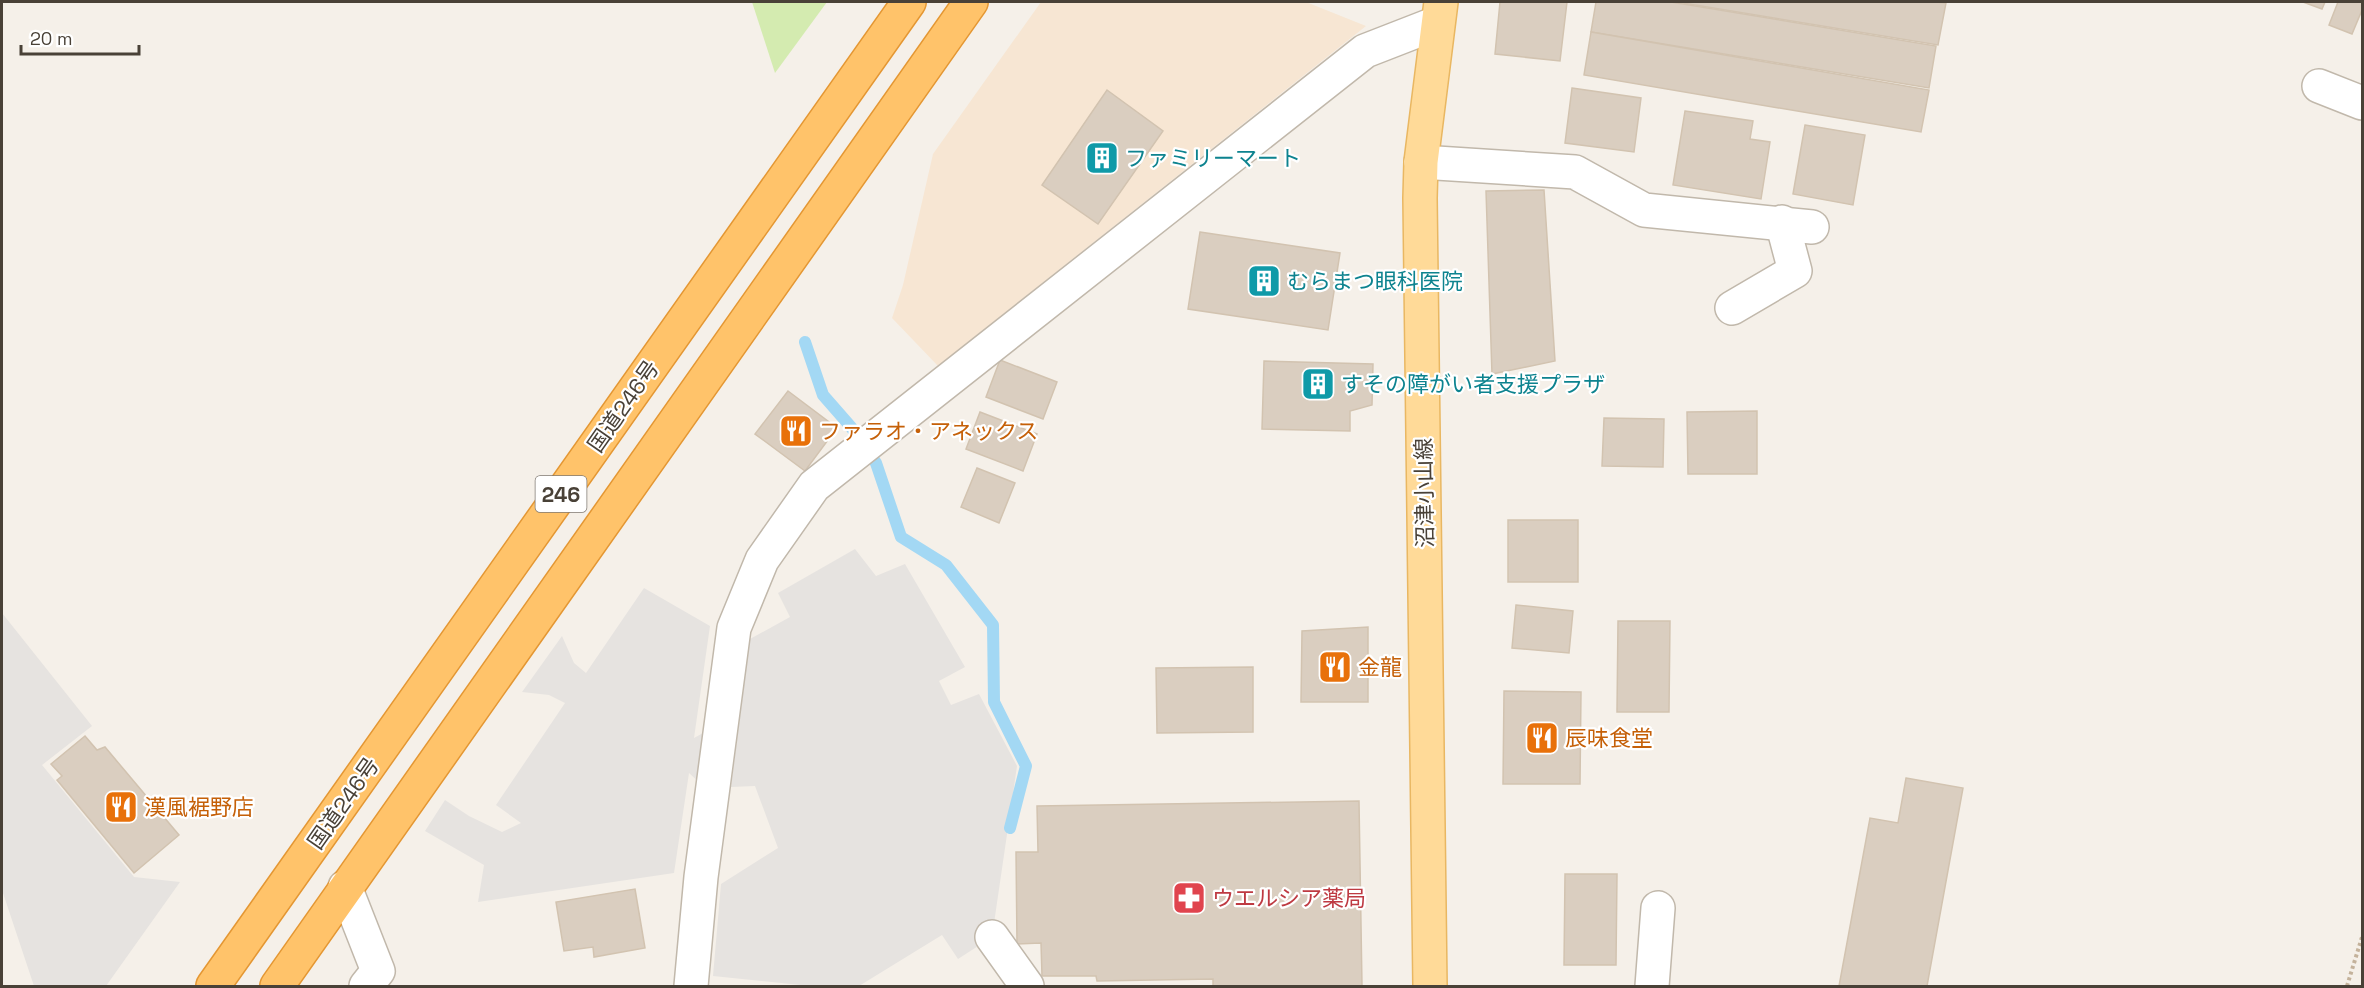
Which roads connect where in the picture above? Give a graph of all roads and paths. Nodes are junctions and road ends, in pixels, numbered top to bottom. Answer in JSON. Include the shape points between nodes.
{"nodes":[{"id":1,"x":909,"y":2,"type":"edge"},
{"id":2,"x":971,"y":2,"type":"edge"},
{"id":3,"x":1439,"y":12,"type":"edge"},
{"id":4,"x":2319,"y":86,"type":"dead end"},
{"id":5,"x":2362,"y":103,"type":"edge"},
{"id":6,"x":1421,"y":162,"type":"junction"},
{"id":7,"x":1732,"y":308,"type":"dead end"},
{"id":8,"x":345,"y":887,"type":"junction"},
{"id":9,"x":1658,"y":908,"type":"dead end"},
{"id":10,"x":2362,"y":937,"type":"edge"},
{"id":11,"x":992,"y":938,"type":"dead end"},
{"id":12,"x":213,"y":987,"type":"edge"},
{"id":13,"x":277,"y":987,"type":"edge"},
{"id":14,"x":366,"y":987,"type":"edge"},
{"id":15,"x":691,"y":987,"type":"edge"},
{"id":16,"x":1027,"y":987,"type":"edge"},
{"id":17,"x":1430,"y":987,"type":"edge"},
{"id":18,"x":1652,"y":987,"type":"edge"},
{"id":19,"x":2347,"y":987,"type":"edge"}],
"edges":[{"from":1,"to":12,"type":"highway","name":"国道246号","number":"246"},
{"from":2,"to":8,"type":"highway","number":"246"},
{"from":3,"to":6,"type":"main road","name":"沼津小山線"},
{"from":3,"to":15,"type":"street","via":[[1365,51],[814,486],[762,560],[734,628],[701,877]]},
{"from":4,"to":5,"type":"street"},
{"from":6,"to":7,"type":"street","via":[[1575,172],[1644,210],[1797,225],[1795,271]]},
{"from":6,"to":17,"type":"main road","name":"沼津小山線"},
{"from":8,"to":13,"type":"highway","number":"246"},
{"from":8,"to":14,"type":"street","via":[[378,971]]},
{"from":9,"to":18,"type":"street"},
{"from":10,"to":19,"type":"path"},
{"from":11,"to":16,"type":"street"}]}
